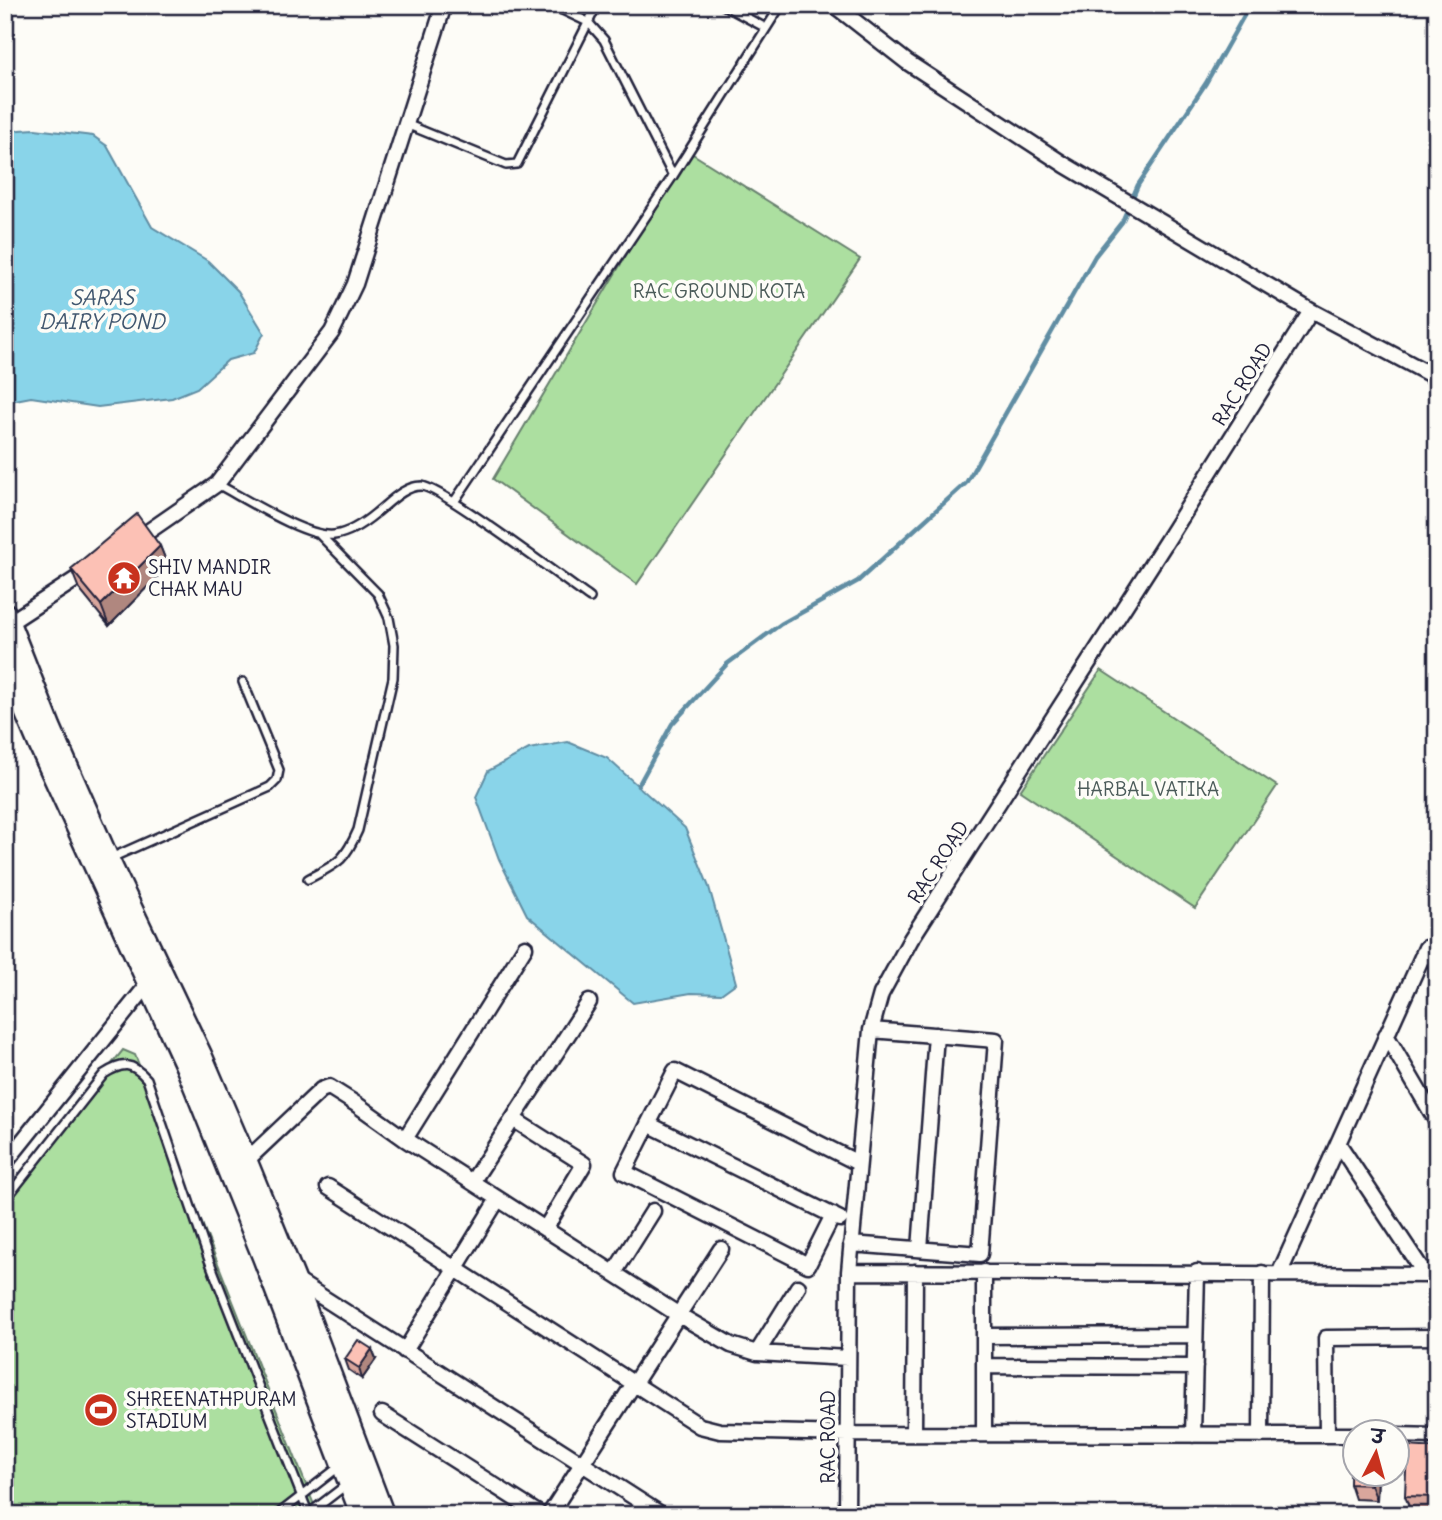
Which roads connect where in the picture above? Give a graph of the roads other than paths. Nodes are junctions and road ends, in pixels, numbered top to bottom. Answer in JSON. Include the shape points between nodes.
{"nodes":[{"id":1,"x":444,"y":5,"type":"edge"},
{"id":2,"x":552,"y":5,"type":"edge"},
{"id":3,"x":597,"y":5,"type":"edge"},
{"id":4,"x":723,"y":5,"type":"edge"},
{"id":5,"x":780,"y":5,"type":"edge"},
{"id":6,"x":834,"y":5,"type":"edge"},
{"id":7,"x":589,"y":22,"type":"junction"},
{"id":8,"x":766,"y":28,"type":"junction"},
{"id":9,"x":406,"y":124,"type":"junction"},
{"id":10,"x":673,"y":176,"type":"junction"},
{"id":11,"x":1311,"y":311,"type":"junction"},
{"id":12,"x":1437,"y":378,"type":"edge"},
{"id":13,"x":217,"y":484,"type":"junction"},
{"id":14,"x":454,"y":502,"type":"junction"},
{"id":15,"x":320,"y":534,"type":"junction"},
{"id":16,"x":122,"y":549,"type":"edge"},
{"id":17,"x":99,"y":564,"type":"edge"},
{"id":18,"x":590,"y":598,"type":"dead end"},
{"id":19,"x":7,"y":619,"type":"edge"},
{"id":20,"x":5,"y":663,"type":"edge"},
{"id":21,"x":243,"y":682,"type":"dead end"},
{"id":22,"x":108,"y":860,"type":"junction"},
{"id":23,"x":309,"y":879,"type":"dead end"},
{"id":24,"x":525,"y":947,"type":"dead end"},
{"id":25,"x":1434,"y":957,"type":"edge"},
{"id":26,"x":149,"y":983,"type":"junction"},
{"id":27,"x":589,"y":1002,"type":"dead end"},
{"id":28,"x":871,"y":1030,"type":"junction"},
{"id":29,"x":936,"y":1035,"type":"junction"},
{"id":30,"x":1386,"y":1035,"type":"junction"},
{"id":31,"x":513,"y":1119,"type":"junction"},
{"id":32,"x":1437,"y":1122,"type":"edge"},
{"id":33,"x":648,"y":1124,"type":"junction"},
{"id":34,"x":405,"y":1139,"type":"junction"},
{"id":35,"x":1338,"y":1143,"type":"junction"},
{"id":36,"x":246,"y":1161,"type":"junction"},
{"id":37,"x":5,"y":1163,"type":"edge"},
{"id":38,"x":858,"y":1163,"type":"junction"},
{"id":39,"x":472,"y":1182,"type":"junction"},
{"id":40,"x":328,"y":1187,"type":"dead end"},
{"id":41,"x":498,"y":1199,"type":"junction"},
{"id":42,"x":5,"y":1200,"type":"edge"},
{"id":43,"x":653,"y":1211,"type":"dead end"},
{"id":44,"x":833,"y":1215,"type":"junction"},
{"id":45,"x":853,"y":1226,"type":"junction"},
{"id":46,"x":545,"y":1229,"type":"junction"},
{"id":47,"x":851,"y":1244,"type":"junction"},
{"id":48,"x":721,"y":1249,"type":"dead end"},
{"id":49,"x":920,"y":1249,"type":"junction"},
{"id":50,"x":455,"y":1268,"type":"junction"},
{"id":51,"x":849,"y":1272,"type":"junction"},
{"id":52,"x":915,"y":1272,"type":"junction"},
{"id":53,"x":984,"y":1272,"type":"junction"},
{"id":54,"x":1197,"y":1272,"type":"junction"},
{"id":55,"x":1280,"y":1272,"type":"junction"},
{"id":56,"x":614,"y":1273,"type":"junction"},
{"id":57,"x":1262,"y":1273,"type":"junction"},
{"id":58,"x":1431,"y":1274,"type":"edge"},
{"id":59,"x":295,"y":1279,"type":"junction"},
{"id":60,"x":798,"y":1287,"type":"dead end"},
{"id":61,"x":679,"y":1315,"type":"junction"},
{"id":62,"x":1195,"y":1335,"type":"junction"},
{"id":63,"x":984,"y":1336,"type":"junction"},
{"id":64,"x":1437,"y":1337,"type":"edge"},
{"id":65,"x":405,"y":1351,"type":"junction"},
{"id":66,"x":757,"y":1353,"type":"junction"},
{"id":67,"x":848,"y":1358,"type":"junction"},
{"id":68,"x":984,"y":1366,"type":"junction"},
{"id":69,"x":1195,"y":1367,"type":"junction"},
{"id":70,"x":635,"y":1384,"type":"junction"},
{"id":71,"x":382,"y":1415,"type":"dead end"},
{"id":72,"x":848,"y":1434,"type":"junction"},
{"id":73,"x":914,"y":1434,"type":"junction"},
{"id":74,"x":984,"y":1434,"type":"junction"},
{"id":75,"x":1193,"y":1435,"type":"junction"},
{"id":76,"x":1261,"y":1435,"type":"junction"},
{"id":77,"x":1327,"y":1435,"type":"junction"},
{"id":78,"x":1340,"y":1435,"type":"edge"},
{"id":79,"x":1410,"y":1435,"type":"edge"},
{"id":80,"x":1437,"y":1436,"type":"edge"},
{"id":81,"x":584,"y":1464,"type":"junction"},
{"id":82,"x":346,"y":1473,"type":"junction"},
{"id":83,"x":302,"y":1494,"type":"junction"},
{"id":84,"x":380,"y":1513,"type":"edge"},
{"id":85,"x":308,"y":1514,"type":"edge"},
{"id":86,"x":277,"y":1515,"type":"edge"},
{"id":87,"x":541,"y":1515,"type":"edge"},
{"id":88,"x":549,"y":1515,"type":"edge"},
{"id":89,"x":662,"y":1515,"type":"edge"},
{"id":90,"x":847,"y":1515,"type":"edge"}],
"edges":[{"from":1,"to":9,"type":"street"},
{"from":2,"to":7,"type":"lane"},
{"from":3,"to":7,"type":"lane"},
{"from":4,"to":8,"type":"lane"},
{"from":5,"to":8,"type":"lane"},
{"from":6,"to":11,"type":"street","via":[[907,62],[1080,174]]},
{"from":7,"to":9,"type":"lane","via":[[517,164],[506,165]]},
{"from":7,"to":10,"type":"lane","via":[[604,40]]},
{"from":8,"to":10,"type":"lane"},
{"from":9,"to":13,"type":"street","via":[[355,284],[332,332]]},
{"from":10,"to":14,"type":"lane"},
{"from":11,"to":12,"type":"street"},
{"from":11,"to":28,"type":"street","name":"RAC ROAD","via":[[911,939],[881,994]]},
{"from":13,"to":15,"type":"lane"},
{"from":13,"to":16,"type":"street"},
{"from":14,"to":15,"type":"lane","via":[[429,486],[411,487],[346,532]]},
{"from":14,"to":18,"type":"lane"},
{"from":15,"to":23,"type":"lane","via":[[378,594],[389,618],[394,678],[354,840],[341,861]]},
{"from":17,"to":19,"type":"street"},
{"from":19,"to":22,"type":"street"},
{"from":20,"to":26,"type":"street"},
{"from":21,"to":22,"type":"lane","via":[[279,770],[277,780]]},
{"from":22,"to":36,"type":"street"},
{"from":24,"to":34,"type":"street"},
{"from":25,"to":30,"type":"street","via":[[1426,948]]},
{"from":26,"to":37,"type":"street"},
{"from":26,"to":82,"type":"street","via":[[264,1258]]},
{"from":27,"to":31,"type":"street"},
{"from":28,"to":29,"type":"street"},
{"from":28,"to":38,"type":"street","name":"RAC ROAD"},
{"from":29,"to":49,"type":"street"},
{"from":29,"to":49,"type":"street","via":[[996,1040],[980,1254]]},
{"from":30,"to":32,"type":"street"},
{"from":30,"to":35,"type":"street"},
{"from":31,"to":39,"type":"street"},
{"from":31,"to":46,"type":"street","via":[[584,1164]]},
{"from":33,"to":38,"type":"street","via":[[675,1071]]},
{"from":33,"to":44,"type":"street"},
{"from":33,"to":44,"type":"street","via":[[624,1172],[808,1265]]},
{"from":34,"to":36,"type":"street","via":[[324,1087]]},
{"from":34,"to":39,"type":"street"},
{"from":35,"to":55,"type":"street"},
{"from":35,"to":58,"type":"street"},
{"from":36,"to":59,"type":"street"},
{"from":38,"to":45,"type":"street","name":"RAC ROAD"},
{"from":39,"to":41,"type":"street"},
{"from":40,"to":50,"type":"street"},
{"from":41,"to":46,"type":"street"},
{"from":41,"to":50,"type":"street"},
{"from":42,"to":83,"type":"lane","via":[[104,1074],[117,1066],[138,1069],[147,1079],[209,1259]]},
{"from":43,"to":56,"type":"street"},
{"from":44,"to":45,"type":"street"},
{"from":45,"to":47,"type":"street","name":"RAC ROAD"},
{"from":46,"to":56,"type":"street"},
{"from":47,"to":49,"type":"street"},
{"from":47,"to":51,"type":"street","name":"RAC ROAD"},
{"from":48,"to":61,"type":"street"},
{"from":50,"to":65,"type":"street"},
{"from":50,"to":70,"type":"street"},
{"from":51,"to":52,"type":"street"},
{"from":51,"to":67,"type":"street","name":"RAC ROAD"},
{"from":52,"to":53,"type":"street"},
{"from":52,"to":73,"type":"street"},
{"from":53,"to":54,"type":"street"},
{"from":53,"to":63,"type":"street"},
{"from":54,"to":57,"type":"street"},
{"from":54,"to":62,"type":"street"},
{"from":55,"to":57,"type":"street"},
{"from":55,"to":58,"type":"street"},
{"from":56,"to":61,"type":"street"},
{"from":57,"to":76,"type":"street"},
{"from":59,"to":65,"type":"street"},
{"from":59,"to":84,"type":"street"},
{"from":60,"to":66,"type":"street"},
{"from":61,"to":66,"type":"street","via":[[731,1345]]},
{"from":61,"to":70,"type":"street"},
{"from":62,"to":63,"type":"street"},
{"from":62,"to":69,"type":"street"},
{"from":63,"to":68,"type":"street"},
{"from":64,"to":77,"type":"street","via":[[1326,1338]]},
{"from":65,"to":81,"type":"street"},
{"from":66,"to":67,"type":"street"},
{"from":67,"to":72,"type":"street","name":"RAC ROAD"},
{"from":68,"to":69,"type":"street"},
{"from":68,"to":74,"type":"street"},
{"from":69,"to":75,"type":"street"},
{"from":70,"to":72,"type":"street","via":[[700,1426],[720,1431]]},
{"from":70,"to":81,"type":"street"},
{"from":71,"to":87,"type":"street"},
{"from":72,"to":73,"type":"street"},
{"from":72,"to":90,"type":"street","name":"RAC ROAD"},
{"from":73,"to":74,"type":"street"},
{"from":74,"to":75,"type":"street"},
{"from":75,"to":76,"type":"street"},
{"from":76,"to":77,"type":"street"},
{"from":77,"to":78,"type":"street"},
{"from":79,"to":80,"type":"street"},
{"from":81,"to":88,"type":"street"},
{"from":81,"to":89,"type":"street"},
{"from":82,"to":83,"type":"lane"},
{"from":82,"to":84,"type":"street"},
{"from":82,"to":85,"type":"lane"},
{"from":83,"to":85,"type":"lane"},
{"from":83,"to":86,"type":"lane"}]}
